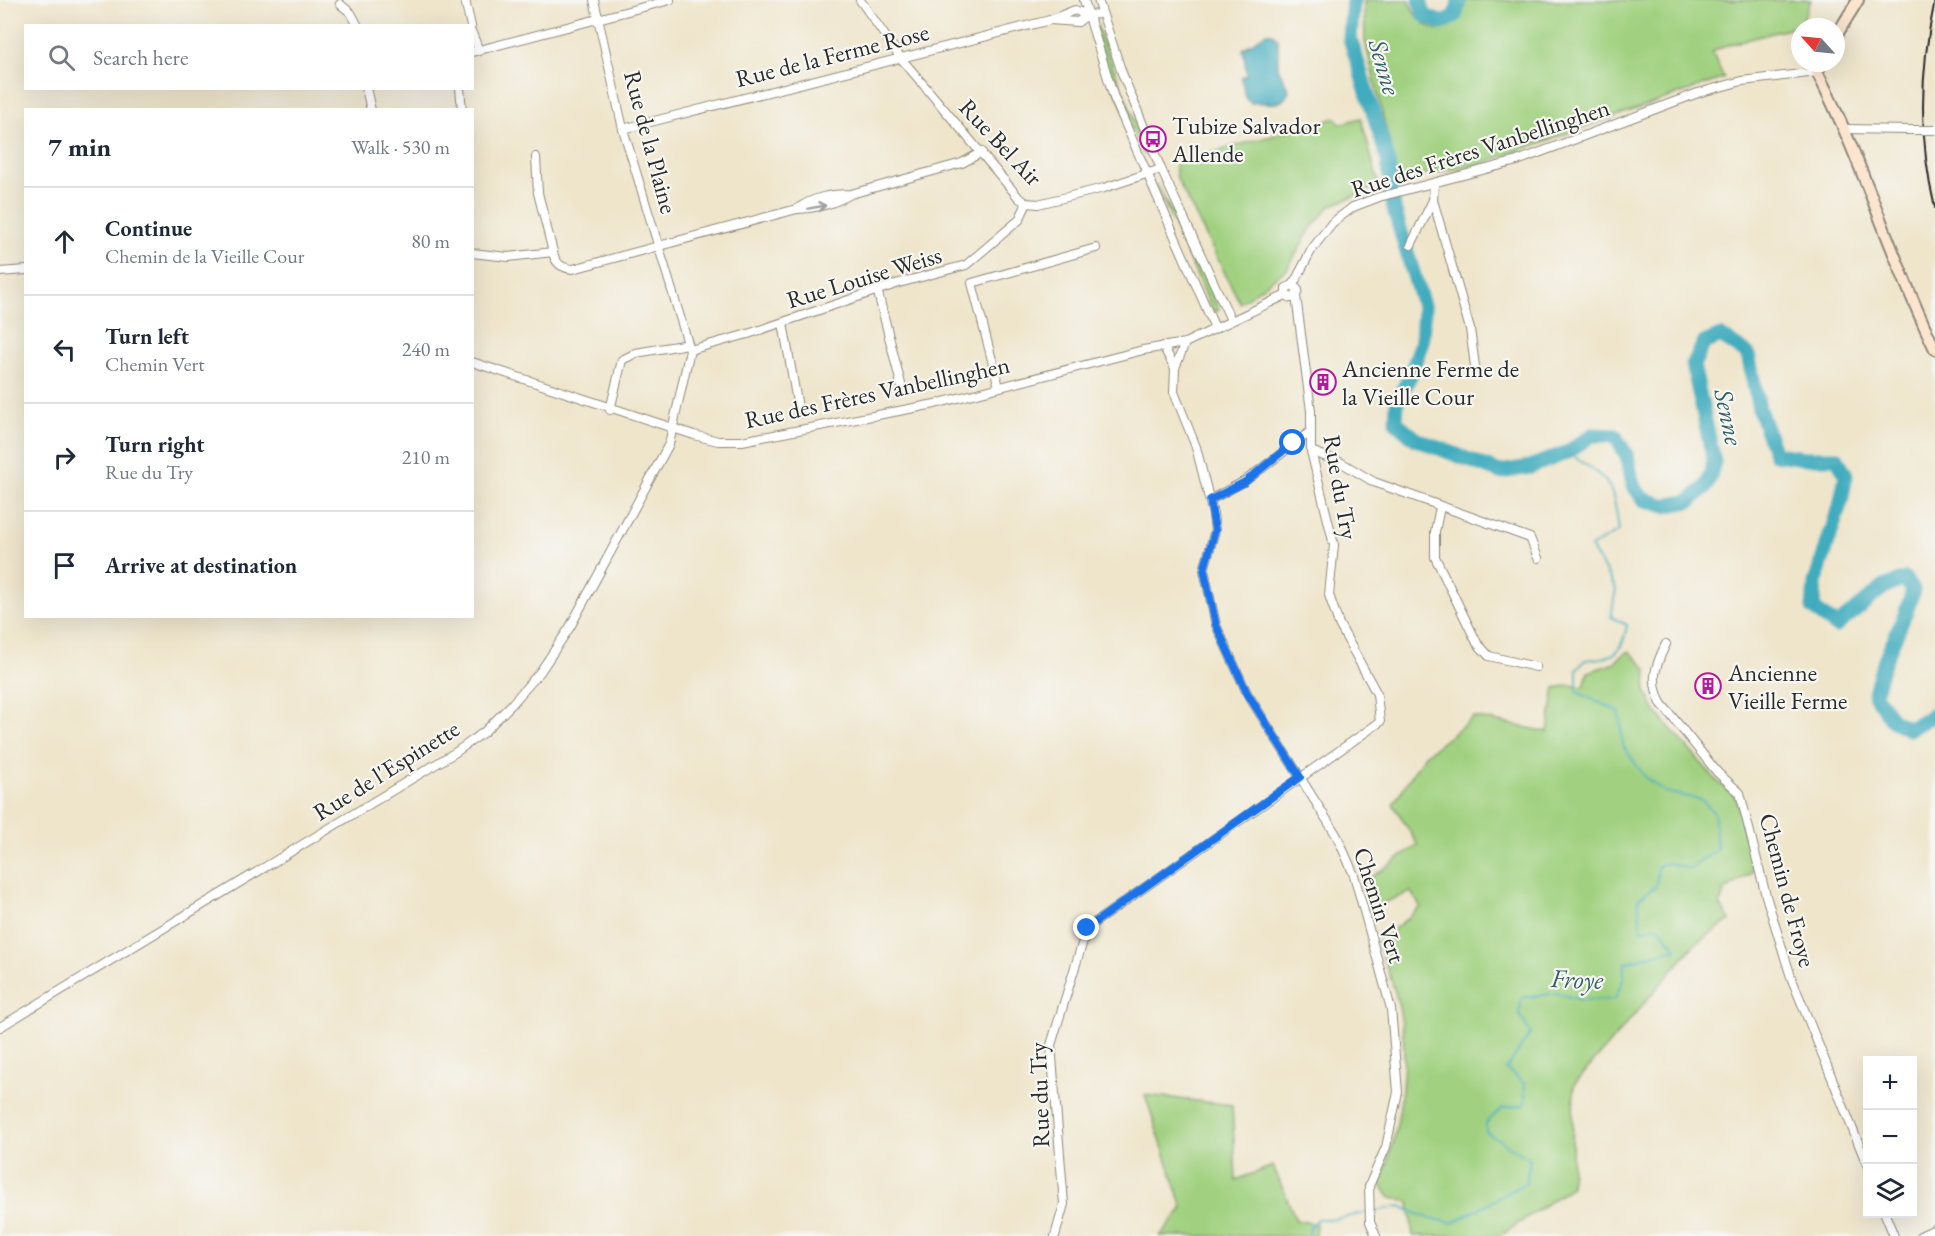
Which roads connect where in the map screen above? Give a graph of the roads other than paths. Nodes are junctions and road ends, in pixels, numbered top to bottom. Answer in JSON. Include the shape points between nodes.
{"nodes":[{"id":1,"x":465,"y":0,"type":"edge"},
{"id":2,"x":594,"y":0,"type":"edge"},
{"id":3,"x":670,"y":0,"type":"edge"},
{"id":4,"x":860,"y":0,"type":"edge"},
{"id":5,"x":1084,"y":0,"type":"edge"},
{"id":6,"x":1098,"y":0,"type":"edge"},
{"id":7,"x":1858,"y":0,"type":"edge"},
{"id":8,"x":340,"y":4,"type":"dead end"},
{"id":9,"x":1101,"y":14,"type":"junction"},
{"id":10,"x":1087,"y":15,"type":"junction"},
{"id":11,"x":599,"y":19,"type":"junction"},
{"id":12,"x":1845,"y":21,"type":"edge"},
{"id":13,"x":357,"y":24,"type":"edge"},
{"id":14,"x":471,"y":24,"type":"edge"},
{"id":15,"x":476,"y":51,"type":"edge"},
{"id":16,"x":900,"y":57,"type":"junction"},
{"id":17,"x":1794,"y":72,"type":"edge"},
{"id":18,"x":1822,"y":72,"type":"edge"},
{"id":19,"x":366,"y":90,"type":"edge"},
{"id":20,"x":460,"y":90,"type":"edge"},
{"id":21,"x":371,"y":108,"type":"edge"},
{"id":22,"x":462,"y":108,"type":"edge"},
{"id":23,"x":623,"y":129,"type":"junction"},
{"id":24,"x":1844,"y":129,"type":"junction"},
{"id":25,"x":1935,"y":130,"type":"edge"},
{"id":26,"x":982,"y":152,"type":"junction"},
{"id":27,"x":536,"y":157,"type":"dead end"},
{"id":28,"x":1161,"y":169,"type":"junction"},
{"id":29,"x":1147,"y":174,"type":"junction"},
{"id":30,"x":1434,"y":183,"type":"junction"},
{"id":31,"x":1433,"y":200,"type":"junction"},
{"id":32,"x":1027,"y":203,"type":"junction"},
{"id":33,"x":1411,"y":245,"type":"dead end"},
{"id":34,"x":660,"y":246,"type":"junction"},
{"id":35,"x":1096,"y":248,"type":"dead end"},
{"id":36,"x":553,"y":252,"type":"junction"},
{"id":37,"x":474,"y":253,"type":"edge"},
{"id":38,"x":24,"y":270,"type":"edge"},
{"id":39,"x":0,"y":273,"type":"edge"},
{"id":40,"x":1293,"y":285,"type":"junction"},
{"id":41,"x":877,"y":289,"type":"junction"},
{"id":42,"x":1286,"y":295,"type":"junction"},
{"id":43,"x":1296,"y":296,"type":"junction"},
{"id":44,"x":1231,"y":320,"type":"junction"},
{"id":45,"x":783,"y":323,"type":"junction"},
{"id":46,"x":1215,"y":328,"type":"junction"},
{"id":47,"x":1185,"y":343,"type":"junction"},
{"id":48,"x":1163,"y":346,"type":"junction"},
{"id":49,"x":689,"y":347,"type":"junction"},
{"id":50,"x":1935,"y":349,"type":"edge"},
{"id":51,"x":474,"y":363,"type":"edge"},
{"id":52,"x":1475,"y":366,"type":"dead end"},
{"id":53,"x":1175,"y":368,"type":"junction"},
{"id":54,"x":999,"y":387,"type":"junction"},
{"id":55,"x":903,"y":392,"type":"dead end"},
{"id":56,"x":610,"y":410,"type":"junction"},
{"id":57,"x":799,"y":413,"type":"dead end"},
{"id":58,"x":673,"y":429,"type":"junction"},
{"id":59,"x":1310,"y":432,"type":"junction"},
{"id":60,"x":1311,"y":451,"type":"junction"},
{"id":61,"x":1210,"y":500,"type":"junction"},
{"id":62,"x":1440,"y":507,"type":"junction"},
{"id":63,"x":1538,"y":558,"type":"dead end"},
{"id":64,"x":1666,"y":644,"type":"dead end"},
{"id":65,"x":1536,"y":667,"type":"dead end"},
{"id":66,"x":1300,"y":777,"type":"junction"},
{"id":67,"x":0,"y":1028,"type":"edge"},
{"id":68,"x":1867,"y":1164,"type":"edge"},
{"id":69,"x":1887,"y":1218,"type":"edge"},
{"id":70,"x":1935,"y":1229,"type":"edge"},
{"id":71,"x":1055,"y":1236,"type":"edge"},
{"id":72,"x":1376,"y":1236,"type":"edge"},
{"id":73,"x":1894,"y":1236,"type":"edge"},
{"id":74,"x":1920,"y":1236,"type":"edge"}],
"edges":[{"from":1,"to":14,"type":"street"},
{"from":2,"to":11,"type":"street","name":"Rue de la Plaine"},
{"from":3,"to":11,"type":"street"},
{"from":4,"to":16,"type":"street","name":"Rue Bel Air"},
{"from":5,"to":10,"type":"street"},
{"from":6,"to":9,"type":"street"},
{"from":7,"to":12,"type":"street"},
{"from":8,"to":13,"type":"street"},
{"from":9,"to":10,"type":"street","name":"Rue de la Ferme Rose"},
{"from":9,"to":28,"type":"street"},
{"from":10,"to":16,"type":"street","name":"Rue de la Ferme Rose","via":[[1075,10],[1050,20]]},
{"from":10,"to":29,"type":"street","via":[[1114,98]]},
{"from":11,"to":15,"type":"street"},
{"from":11,"to":23,"type":"street","name":"Rue de la Plaine"},
{"from":16,"to":23,"type":"street","name":"Rue de la Ferme Rose"},
{"from":16,"to":26,"type":"street","name":"Rue Bel Air"},
{"from":17,"to":30,"type":"street","name":"Rue des Frères Vanbellinghen","via":[[1698,93],[1517,161]]},
{"from":18,"to":24,"type":"street"},
{"from":19,"to":21,"type":"street"},
{"from":20,"to":22,"type":"street"},
{"from":23,"to":34,"type":"street","name":"Rue de la Plaine"},
{"from":24,"to":25,"type":"street","bridge":true},
{"from":24,"to":50,"type":"street"},
{"from":26,"to":32,"type":"street","name":"Rue Bel Air"},
{"from":26,"to":34,"type":"street","via":[[962,163],[851,194],[834,194],[797,209]]},
{"from":27,"to":36,"type":"street","via":[[538,193]]},
{"from":28,"to":29,"type":"street","name":"Rue Bel Air"},
{"from":28,"to":44,"type":"street"},
{"from":29,"to":32,"type":"street","name":"Rue Bel Air","via":[[1038,204]]},
{"from":29,"to":46,"type":"street"},
{"from":30,"to":31,"type":"street"},
{"from":30,"to":40,"type":"street","name":"Rue des Frères Vanbellinghen","via":[[1353,207],[1332,224],[1312,249]]},
{"from":31,"to":33,"type":"street","name":"Rue des Frères Vanbellinghen"},
{"from":31,"to":52,"type":"street","via":[[1470,329]]},
{"from":32,"to":41,"type":"street","name":"Rue Louise Weiss","via":[[1019,220],[966,265]]},
{"from":34,"to":36,"type":"street","via":[[573,268],[558,264]]},
{"from":34,"to":49,"type":"street","name":"Rue de la Plaine"},
{"from":35,"to":54,"type":"street","via":[[972,282]]},
{"from":36,"to":37,"type":"street","via":[[508,257]]},
{"from":38,"to":39,"type":"street"},
{"from":40,"to":42,"type":"street","name":"Rue des Frères Vanbellinghen","via":[[1286,288]]},
{"from":40,"to":43,"type":"street","via":[[1298,290]]},
{"from":41,"to":45,"type":"street","name":"Rue Louise Weiss"},
{"from":41,"to":55,"type":"street"},
{"from":42,"to":43,"type":"street"},
{"from":42,"to":44,"type":"street","name":"Rue des Frères Vanbellinghen"},
{"from":43,"to":59,"type":"street","name":"Rue du Try","via":[[1311,411]]},
{"from":44,"to":46,"type":"street","name":"Rue des Frères Vanbellinghen"},
{"from":45,"to":49,"type":"street","name":"Rue Louise Weiss"},
{"from":45,"to":57,"type":"street"},
{"from":46,"to":47,"type":"street","name":"Rue des Frères Vanbellinghen"},
{"from":47,"to":48,"type":"street","name":"Rue des Frères Vanbellinghen"},
{"from":47,"to":53,"type":"street","name":"Chemin Vert"},
{"from":48,"to":53,"type":"street","name":"Chemin Vert"},
{"from":48,"to":54,"type":"street","name":"Rue des Frères Vanbellinghen"},
{"from":49,"to":56,"type":"street","name":"Rue Louise Weiss","via":[[636,353],[622,360]]},
{"from":49,"to":58,"type":"street","name":"Rue de l'Espinette"},
{"from":51,"to":56,"type":"street","name":"Rue des Frères Vanbellinghen"},
{"from":53,"to":61,"type":"street","name":"Chemin Vert","via":[[1174,392],[1196,447]]},
{"from":54,"to":58,"type":"street","name":"Rue des Frères Vanbellinghen","via":[[926,406],[742,441],[718,441]]},
{"from":56,"to":58,"type":"street","name":"Rue des Frères Vanbellinghen"},
{"from":58,"to":67,"type":"street","name":"Rue de l'Espinette","via":[[669,444],[555,652],[512,705],[484,732]]},
{"from":59,"to":60,"type":"street","name":"Rue du Try"},
{"from":59,"to":61,"type":"street","via":[[1245,482]]},
{"from":60,"to":62,"type":"street","via":[[1374,482]]},
{"from":60,"to":66,"type":"street","name":"Rue du Try","via":[[1334,545],[1329,595],[1339,624],[1377,694],[1380,722]]},
{"from":61,"to":66,"type":"street","name":"Chemin Vert","via":[[1215,530],[1204,570],[1216,625],[1247,693]]},
{"from":62,"to":63,"type":"street","via":[[1530,538]]},
{"from":62,"to":65,"type":"street","via":[[1435,557],[1477,643],[1489,656]]},
{"from":64,"to":68,"type":"street","name":"Chemin de Froye","via":[[1655,667],[1656,691],[1661,703],[1717,772],[1740,793],[1791,977]]},
{"from":66,"to":71,"type":"street","name":"Rue du Try","via":[[1087,928],[1051,1045],[1064,1204]]},
{"from":66,"to":72,"type":"street","name":"Chemin Vert","via":[[1337,836],[1354,875],[1391,1009],[1398,1092],[1386,1147],[1369,1186],[1368,1211]]},
{"from":69,"to":73,"type":"street"},
{"from":70,"to":74,"type":"street"}]}
